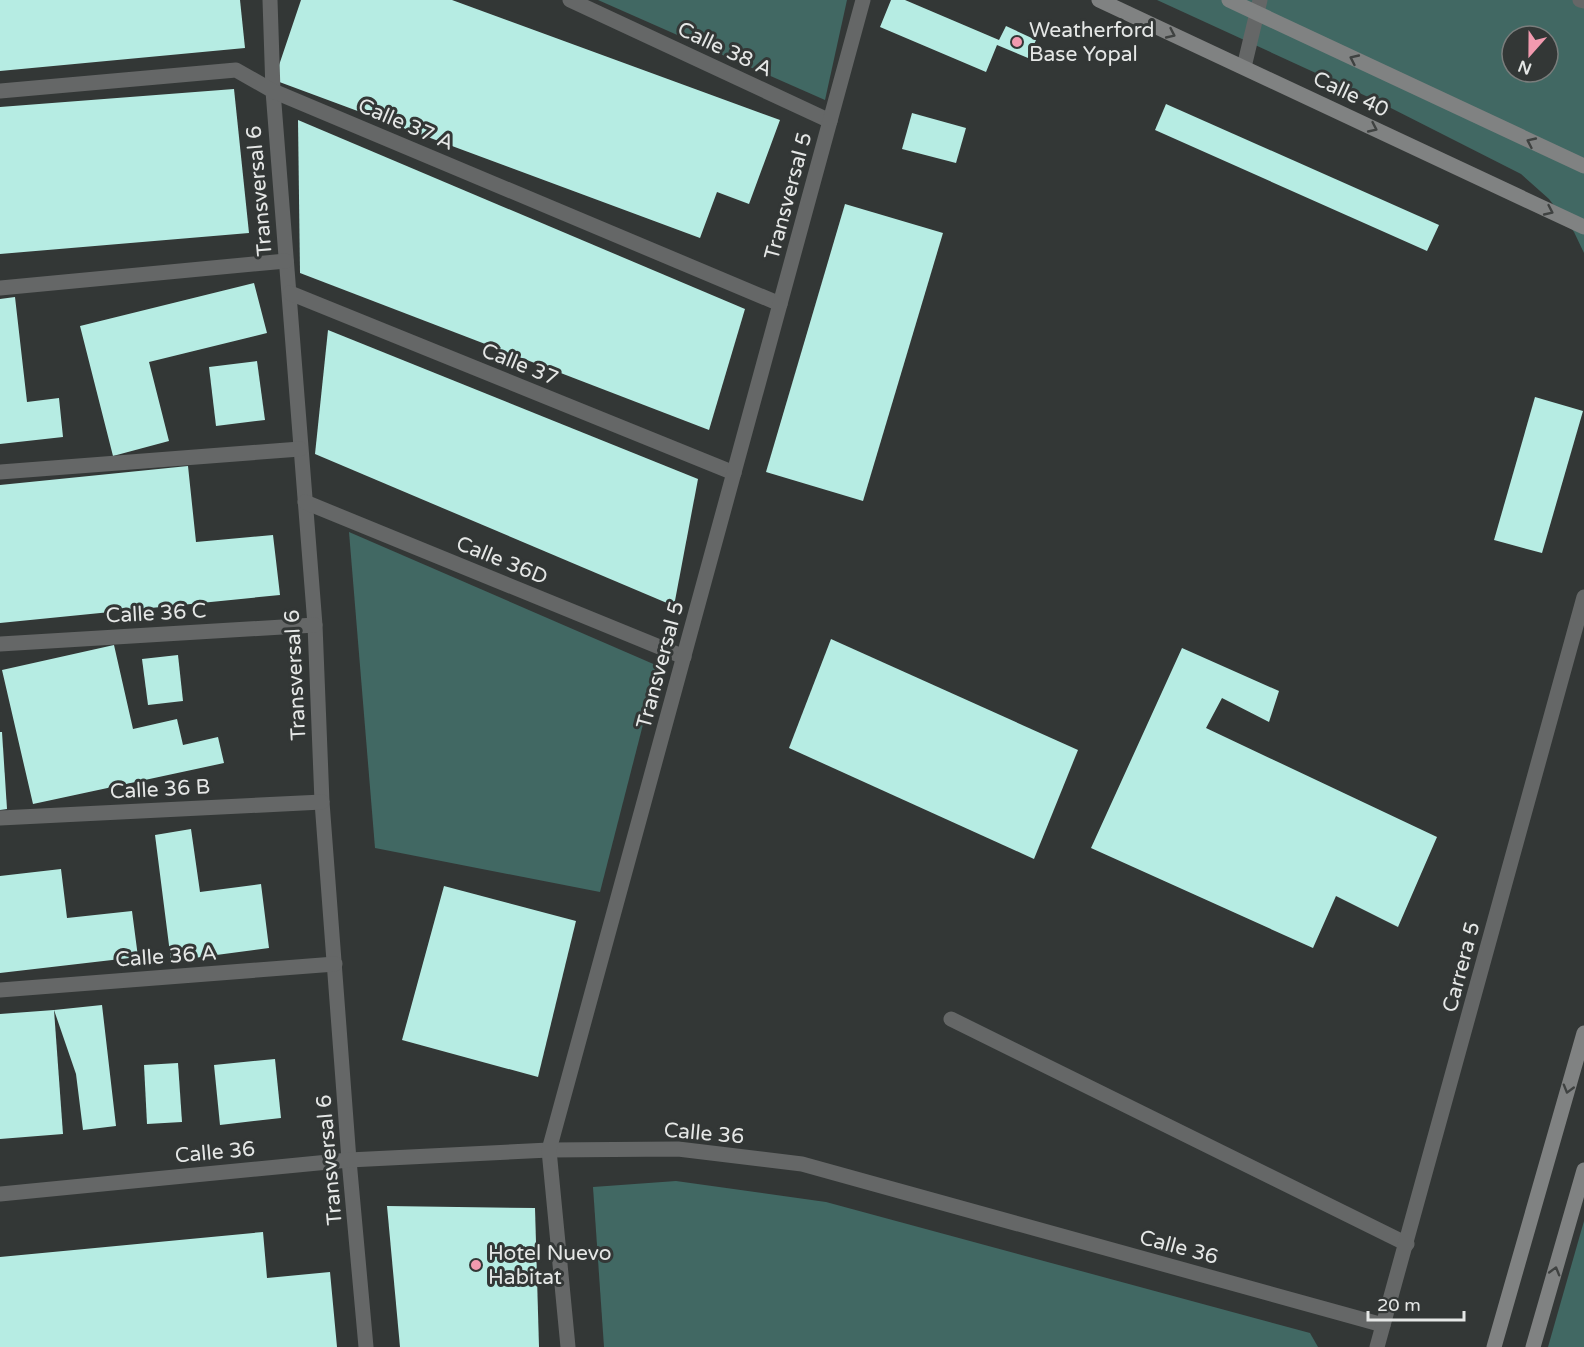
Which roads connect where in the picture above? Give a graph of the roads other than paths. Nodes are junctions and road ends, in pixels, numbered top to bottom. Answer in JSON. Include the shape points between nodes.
{"nodes":[{"id":1,"x":270,"y":0,"type":"edge"},
{"id":2,"x":570,"y":0,"type":"edge"},
{"id":3,"x":863,"y":0,"type":"edge"},
{"id":4,"x":1099,"y":0,"type":"edge"},
{"id":5,"x":1229,"y":0,"type":"edge"},
{"id":6,"x":1258,"y":6,"type":"edge"},
{"id":7,"x":1244,"y":67,"type":"junction"},
{"id":8,"x":0,"y":91,"type":"edge"},
{"id":9,"x":273,"y":91,"type":"junction"},
{"id":10,"x":830,"y":121,"type":"junction"},
{"id":11,"x":1584,"y":166,"type":"edge"},
{"id":12,"x":1584,"y":227,"type":"edge"},
{"id":13,"x":286,"y":261,"type":"junction"},
{"id":14,"x":0,"y":288,"type":"edge"},
{"id":15,"x":290,"y":293,"type":"junction"},
{"id":16,"x":780,"y":304,"type":"junction"},
{"id":17,"x":300,"y":448,"type":"junction"},
{"id":18,"x":0,"y":472,"type":"edge"},
{"id":19,"x":734,"y":473,"type":"junction"},
{"id":20,"x":305,"y":502,"type":"junction"},
{"id":21,"x":1584,"y":597,"type":"edge"},
{"id":22,"x":315,"y":625,"type":"junction"},
{"id":23,"x":0,"y":644,"type":"edge"},
{"id":24,"x":684,"y":657,"type":"junction"},
{"id":25,"x":322,"y":802,"type":"junction"},
{"id":26,"x":0,"y":819,"type":"edge"},
{"id":27,"x":335,"y":964,"type":"junction"},
{"id":28,"x":0,"y":990,"type":"edge"},
{"id":29,"x":951,"y":1019,"type":"dead end"},
{"id":30,"x":1584,"y":1033,"type":"edge"},
{"id":31,"x":549,"y":1150,"type":"junction"},
{"id":32,"x":349,"y":1160,"type":"junction"},
{"id":33,"x":1584,"y":1170,"type":"edge"},
{"id":34,"x":0,"y":1194,"type":"edge"},
{"id":35,"x":1407,"y":1244,"type":"junction"},
{"id":36,"x":1383,"y":1325,"type":"junction"},
{"id":37,"x":366,"y":1347,"type":"edge"},
{"id":38,"x":568,"y":1347,"type":"edge"},
{"id":39,"x":1377,"y":1347,"type":"edge"},
{"id":40,"x":1494,"y":1347,"type":"edge"},
{"id":41,"x":1533,"y":1347,"type":"edge"}],
"edges":[{"from":1,"to":9,"type":"street","name":"Transversal 6"},
{"from":2,"to":10,"type":"street","name":"Calle 38 A"},
{"from":3,"to":10,"type":"street","name":"Transversal 5"},
{"from":4,"to":7,"type":"main road","name":"Calle 40","one_way":true},
{"from":5,"to":6,"type":"main road","name":"Calle 40"},
{"from":6,"to":7,"type":"street"},
{"from":11,"to":6,"type":"main road","name":"Calle 40","one_way":true},
{"from":7,"to":12,"type":"main road","name":"Calle 40","one_way":true},
{"from":8,"to":9,"type":"street","name":"Calle 37 A","via":[[236,70]]},
{"from":9,"to":13,"type":"street","name":"Transversal 6"},
{"from":9,"to":16,"type":"street","name":"Calle 37 A"},
{"from":10,"to":16,"type":"street","name":"Transversal 5"},
{"from":13,"to":14,"type":"street"},
{"from":13,"to":15,"type":"street","name":"Transversal 6"},
{"from":15,"to":17,"type":"street","name":"Transversal 6"},
{"from":15,"to":19,"type":"street","name":"Calle 37"},
{"from":16,"to":19,"type":"street","name":"Transversal 5"},
{"from":17,"to":18,"type":"street"},
{"from":17,"to":20,"type":"street","name":"Transversal 6"},
{"from":19,"to":24,"type":"street","name":"Transversal 5"},
{"from":20,"to":22,"type":"street","name":"Transversal 6"},
{"from":20,"to":24,"type":"street","name":"Calle 36D"},
{"from":21,"to":35,"type":"street","name":"Carrera 5"},
{"from":22,"to":23,"type":"street","name":"Calle 36 C"},
{"from":22,"to":25,"type":"street","name":"Transversal 6"},
{"from":24,"to":31,"type":"street","name":"Transversal 5"},
{"from":25,"to":26,"type":"street","name":"Calle 36 B"},
{"from":25,"to":27,"type":"street","name":"Transversal 6"},
{"from":27,"to":28,"type":"street","name":"Calle 36 A"},
{"from":27,"to":32,"type":"street","name":"Transversal 6"},
{"from":29,"to":35,"type":"street"},
{"from":30,"to":40,"type":"main road","one_way":true},
{"from":31,"to":32,"type":"street","name":"Calle 36"},
{"from":31,"to":36,"type":"street","name":"Calle 36","via":[[678,1149],[802,1164]]},
{"from":31,"to":38,"type":"street","name":"Transversal 5"},
{"from":32,"to":34,"type":"street","name":"Calle 36"},
{"from":32,"to":37,"type":"street","name":"Transversal 6"},
{"from":41,"to":33,"type":"main road","one_way":true},
{"from":35,"to":36,"type":"street","name":"Carrera 5"},
{"from":36,"to":39,"type":"street","name":"Carrera 5"}]}
